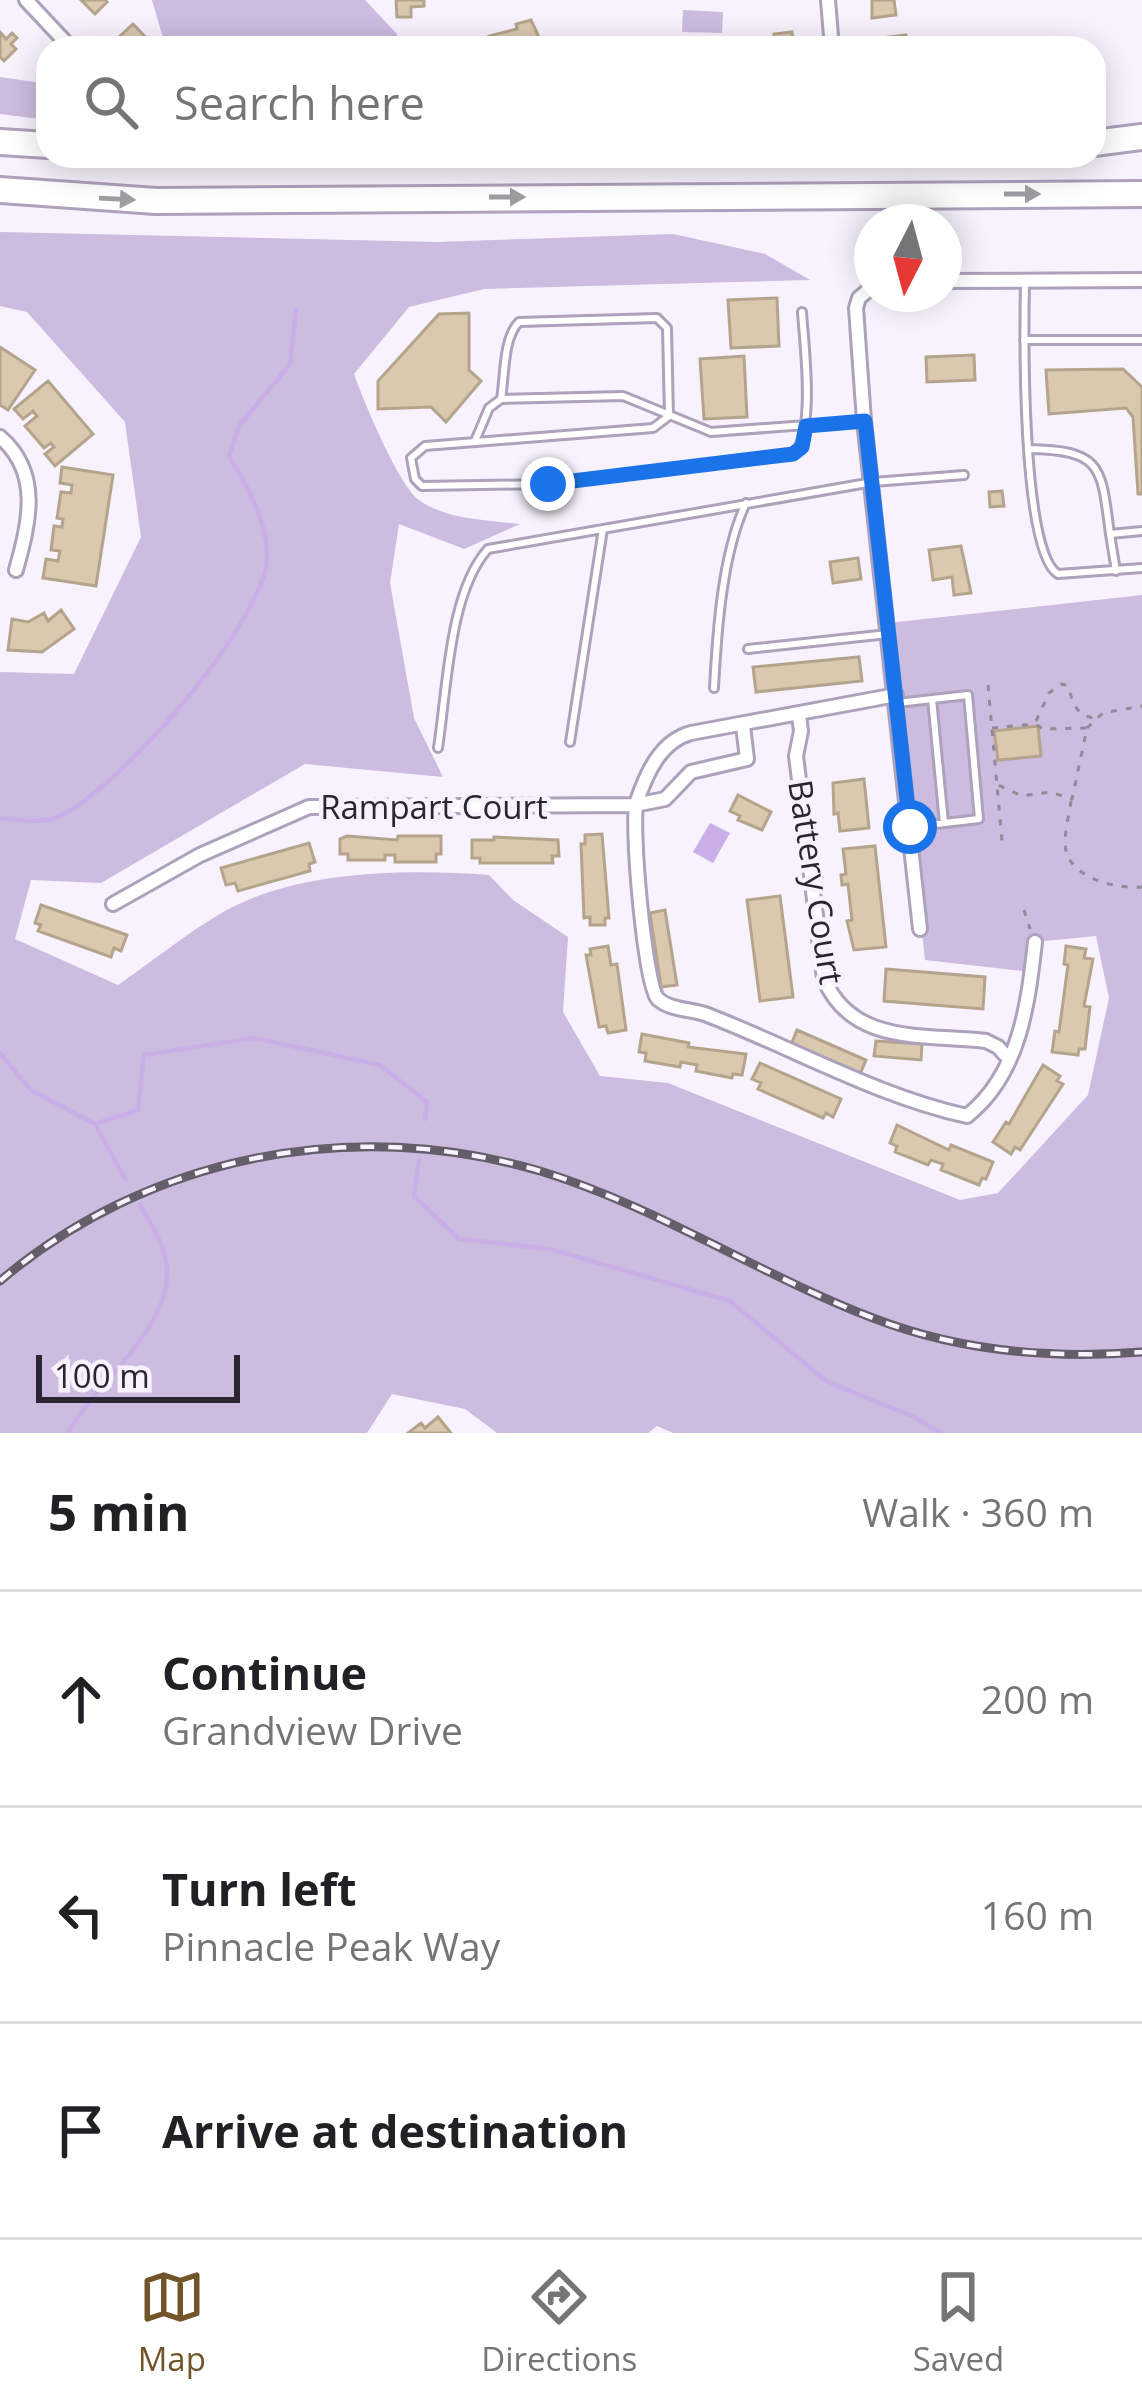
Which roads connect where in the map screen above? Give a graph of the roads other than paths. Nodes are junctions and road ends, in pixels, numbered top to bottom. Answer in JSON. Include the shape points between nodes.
{"nodes":[{"id":1,"x":26,"y":0,"type":"edge"},
{"id":2,"x":828,"y":0,"type":"edge"},
{"id":3,"x":60,"y":36,"type":"edge"},
{"id":4,"x":831,"y":36,"type":"edge"},
{"id":5,"x":1142,"y":137,"type":"edge"},
{"id":6,"x":0,"y":142,"type":"edge"},
{"id":7,"x":1106,"y":144,"type":"edge"},
{"id":8,"x":36,"y":145,"type":"edge"},
{"id":9,"x":1106,"y":147,"type":"edge"},
{"id":10,"x":1142,"y":149,"type":"edge"},
{"id":11,"x":0,"y":190,"type":"edge"},
{"id":12,"x":1142,"y":194,"type":"edge"},
{"id":13,"x":1142,"y":280,"type":"edge"},
{"id":14,"x":962,"y":281,"type":"edge"},
{"id":15,"x":1025,"y":281,"type":"junction"},
{"id":16,"x":802,"y":311,"type":"dead end"},
{"id":17,"x":856,"y":312,"type":"edge"},
{"id":18,"x":1024,"y":340,"type":"junction"},
{"id":19,"x":1142,"y":340,"type":"edge"},
{"id":20,"x":501,"y":399,"type":"junction"},
{"id":21,"x":669,"y":416,"type":"junction"},
{"id":22,"x":865,"y":421,"type":"junction"},
{"id":23,"x":806,"y":426,"type":"junction"},
{"id":24,"x":0,"y":436,"type":"edge"},
{"id":25,"x":474,"y":442,"type":"junction"},
{"id":26,"x":1028,"y":449,"type":"junction"},
{"id":27,"x":964,"y":476,"type":"dead end"},
{"id":28,"x":873,"y":482,"type":"junction"},
{"id":29,"x":746,"y":502,"type":"junction"},
{"id":30,"x":602,"y":529,"type":"junction"},
{"id":31,"x":1142,"y":531,"type":"edge"},
{"id":32,"x":1110,"y":534,"type":"junction"},
{"id":33,"x":1142,"y":568,"type":"edge"},
{"id":34,"x":16,"y":570,"type":"dead end"},
{"id":35,"x":1116,"y":571,"type":"junction"},
{"id":36,"x":889,"y":633,"type":"junction"},
{"id":37,"x":748,"y":649,"type":"dead end"},
{"id":38,"x":714,"y":688,"type":"dead end"},
{"id":39,"x":896,"y":699,"type":"junction"},
{"id":40,"x":932,"y":699,"type":"junction"},
{"id":41,"x":799,"y":716,"type":"junction"},
{"id":42,"x":742,"y":726,"type":"junction"},
{"id":43,"x":570,"y":742,"type":"dead end"},
{"id":44,"x":438,"y":748,"type":"dead end"},
{"id":45,"x":635,"y":805,"type":"junction"},
{"id":46,"x":944,"y":823,"type":"junction"},
{"id":47,"x":910,"y":827,"type":"junction"},
{"id":48,"x":113,"y":904,"type":"dead end"},
{"id":49,"x":920,"y":929,"type":"dead end"},
{"id":50,"x":1035,"y":942,"type":"road end"},
{"id":51,"x":1008,"y":1058,"type":"junction"}],
"edges":[{"from":1,"to":3,"type":"street"},
{"from":2,"to":4,"type":"street"},
{"from":5,"to":7,"type":"highway"},
{"from":6,"to":8,"type":"highway"},
{"from":9,"to":10,"type":"highway"},
{"from":11,"to":12,"type":"highway","one_way":true,"via":[[156,201]]},
{"from":13,"to":15,"type":"street"},
{"from":14,"to":15,"type":"street"},
{"from":15,"to":18,"type":"lane"},
{"from":16,"to":23,"type":"lane"},
{"from":17,"to":22,"type":"street"},
{"from":18,"to":19,"type":"lane"},
{"from":18,"to":26,"type":"lane"},
{"from":20,"to":21,"type":"lane","via":[[623,396]]},
{"from":20,"to":21,"type":"lane","via":[[506,343],[519,322],[657,318],[668,328]]},
{"from":20,"to":25,"type":"lane"},
{"from":21,"to":23,"type":"lane","via":[[711,432]]},
{"from":21,"to":25,"type":"lane","via":[[652,428]]},
{"from":22,"to":23,"type":"lane"},
{"from":22,"to":28,"type":"street"},
{"from":23,"to":25,"type":"lane","via":[[793,454],[548,484],[431,487],[415,479],[413,452]]},
{"from":24,"to":34,"type":"street","via":[[22,463],[30,490]]},
{"from":26,"to":32,"type":"lane","via":[[1081,456],[1096,466]]},
{"from":26,"to":35,"type":"lane","via":[[1045,563],[1058,574]]},
{"from":27,"to":28,"type":"lane"},
{"from":28,"to":29,"type":"lane"},
{"from":28,"to":36,"type":"street"},
{"from":29,"to":30,"type":"lane"},
{"from":29,"to":38,"type":"lane"},
{"from":30,"to":43,"type":"lane"},
{"from":30,"to":44,"type":"lane","via":[[488,548],[474,564]]},
{"from":31,"to":32,"type":"lane"},
{"from":32,"to":35,"type":"lane"},
{"from":33,"to":35,"type":"lane"},
{"from":36,"to":37,"type":"lane"},
{"from":36,"to":39,"type":"street"},
{"from":39,"to":40,"type":"lane"},
{"from":39,"to":41,"type":"street"},
{"from":39,"to":47,"type":"street"},
{"from":40,"to":46,"type":"lane"},
{"from":40,"to":46,"type":"lane","via":[[968,694],[979,819]]},
{"from":41,"to":42,"type":"street"},
{"from":41,"to":51,"type":"street","name":"Battery Court","via":[[796,756],[829,991],[842,1011],[874,1029],[986,1041]]},
{"from":42,"to":45,"type":"street","via":[[675,738]]},
{"from":42,"to":45,"type":"street","via":[[747,759],[691,772],[665,799]]},
{"from":45,"to":48,"type":"street","name":"Rampart Court","via":[[309,807]]},
{"from":45,"to":51,"type":"street","via":[[646,960],[662,1003],[967,1116]]},
{"from":46,"to":47,"type":"lane"},
{"from":47,"to":49,"type":"street"},
{"from":50,"to":51,"type":"street","via":[[1023,1030]]}]}
